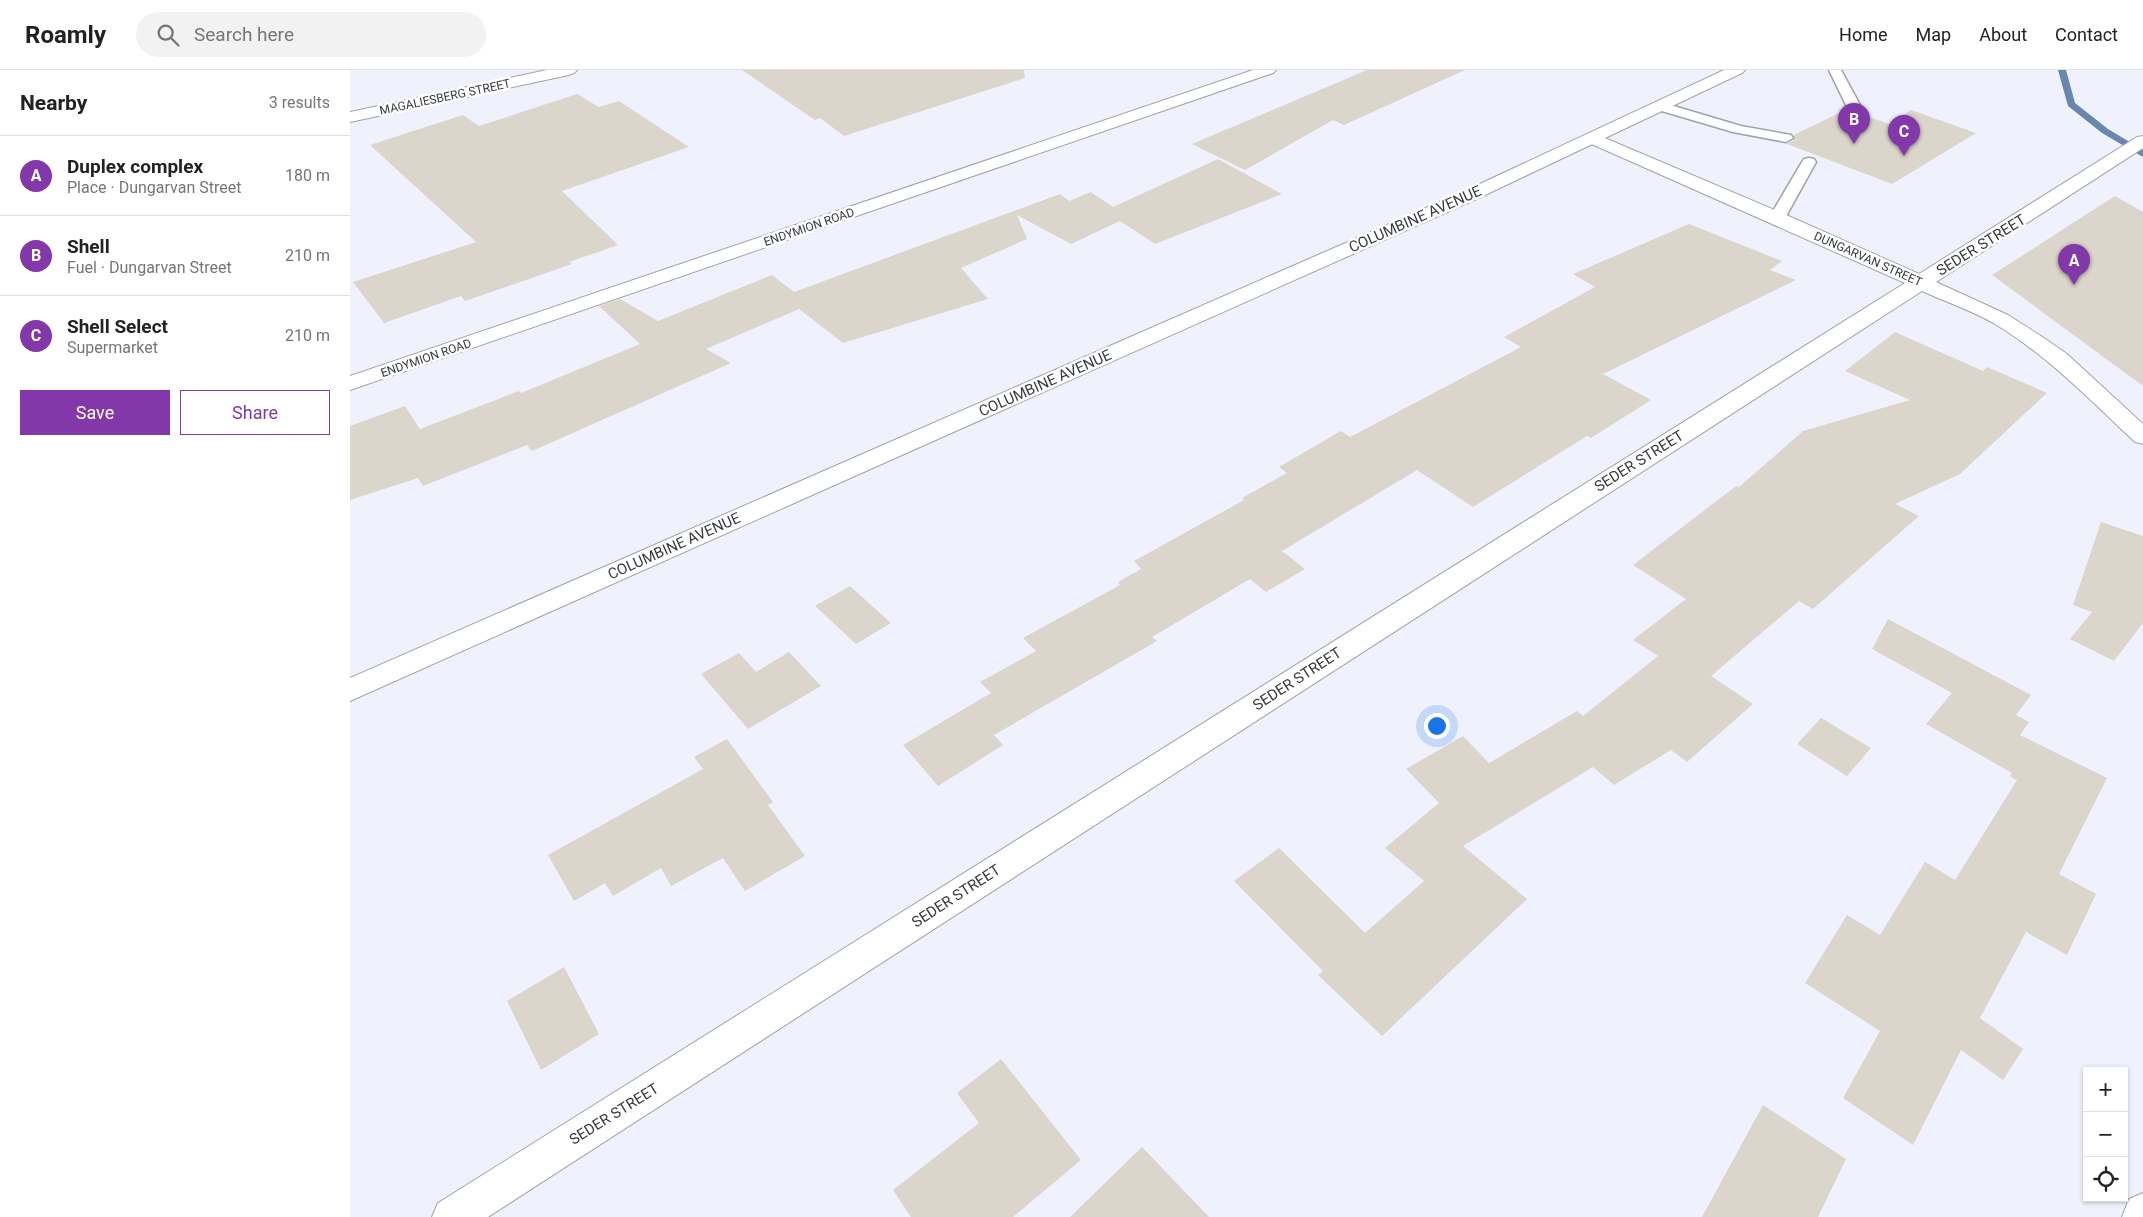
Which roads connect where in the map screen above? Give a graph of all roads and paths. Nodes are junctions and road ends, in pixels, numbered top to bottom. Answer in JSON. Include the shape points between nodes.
{"nodes":[{"id":1,"x":569,"y":70,"type":"edge"},
{"id":2,"x":1268,"y":70,"type":"edge"},
{"id":3,"x":1737,"y":70,"type":"edge"},
{"id":4,"x":1835,"y":70,"type":"edge"},
{"id":5,"x":1660,"y":106,"type":"junction"},
{"id":6,"x":1853,"y":110,"type":"dead end"},
{"id":7,"x":350,"y":117,"type":"edge"},
{"id":8,"x":1593,"y":138,"type":"junction"},
{"id":9,"x":1786,"y":138,"type":"dead end"},
{"id":10,"x":2143,"y":141,"type":"edge"},
{"id":11,"x":1809,"y":162,"type":"dead end"},
{"id":12,"x":1777,"y":218,"type":"junction"},
{"id":13,"x":1921,"y":282,"type":"junction"},
{"id":14,"x":350,"y":383,"type":"edge"},
{"id":15,"x":2143,"y":436,"type":"edge"},
{"id":16,"x":350,"y":690,"type":"edge"},
{"id":17,"x":2143,"y":1213,"type":"edge"},
{"id":18,"x":452,"y":1217,"type":"edge"},
{"id":19,"x":2142,"y":1217,"type":"edge"}],
"edges":[{"from":1,"to":7,"type":"street","name":"MAGALIESBERG STREET"},
{"from":2,"to":14,"type":"street","name":"ENDYMION ROAD"},
{"from":3,"to":5,"type":"street","name":"COLUMBINE AVENUE"},
{"from":4,"to":6,"type":"lane","via":[[1854,105]]},
{"from":5,"to":8,"type":"street","name":"COLUMBINE AVENUE"},
{"from":5,"to":9,"type":"lane","via":[[1731,127]]},
{"from":8,"to":12,"type":"street","name":"DUNGARVAN STREET"},
{"from":8,"to":16,"type":"street","name":"COLUMBINE AVENUE"},
{"from":10,"to":13,"type":"street","name":"SEDER STREET"},
{"from":11,"to":12,"type":"lane"},
{"from":12,"to":13,"type":"street","name":"DUNGARVAN STREET"},
{"from":13,"to":15,"type":"street","name":"DUNGARVAN STREET","via":[[2001,319],[2037,342],[2084,380]]},
{"from":13,"to":18,"type":"street","name":"SEDER STREET"},
{"from":17,"to":19,"type":"street"}]}
